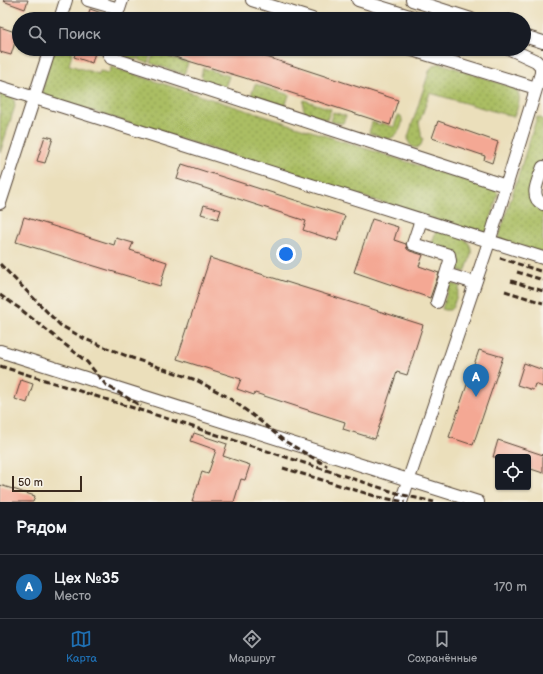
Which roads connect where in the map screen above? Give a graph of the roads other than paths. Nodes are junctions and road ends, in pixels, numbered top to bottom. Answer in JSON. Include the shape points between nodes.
{"nodes":[{"id":1,"x":66,"y":0,"type":"edge"},
{"id":2,"x":88,"y":0,"type":"edge"},
{"id":3,"x":252,"y":0,"type":"edge"},
{"id":4,"x":358,"y":0,"type":"edge"},
{"id":5,"x":412,"y":0,"type":"edge"},
{"id":6,"x":119,"y":9,"type":"edge"},
{"id":7,"x":62,"y":12,"type":"edge"},
{"id":8,"x":290,"y":12,"type":"edge"},
{"id":9,"x":397,"y":12,"type":"edge"},
{"id":10,"x":449,"y":12,"type":"edge"},
{"id":11,"x":531,"y":38,"type":"edge"},
{"id":12,"x":543,"y":42,"type":"edge"},
{"id":13,"x":48,"y":56,"type":"edge"},
{"id":14,"x":110,"y":56,"type":"edge"},
{"id":15,"x":432,"y":56,"type":"edge"},
{"id":16,"x":525,"y":56,"type":"edge"},
{"id":17,"x":0,"y":87,"type":"edge"},
{"id":18,"x":536,"y":88,"type":"junction"},
{"id":19,"x":34,"y":98,"type":"junction"},
{"id":20,"x":543,"y":167,"type":"edge"},
{"id":21,"x":506,"y":186,"type":"junction"},
{"id":22,"x":0,"y":203,"type":"edge"},
{"id":23,"x":543,"y":204,"type":"edge"},
{"id":24,"x":421,"y":220,"type":"junction"},
{"id":25,"x":488,"y":242,"type":"junction"},
{"id":26,"x":543,"y":258,"type":"edge"},
{"id":27,"x":446,"y":274,"type":"junction"},
{"id":28,"x":475,"y":283,"type":"junction"},
{"id":29,"x":437,"y":302,"type":"dead end"},
{"id":30,"x":0,"y":351,"type":"edge"},
{"id":31,"x":409,"y":480,"type":"junction"},
{"id":32,"x":400,"y":502,"type":"edge"},
{"id":33,"x":478,"y":502,"type":"edge"}],
"edges":[{"from":1,"to":7,"type":"street"},
{"from":2,"to":6,"type":"street"},
{"from":3,"to":8,"type":"street"},
{"from":4,"to":9,"type":"street"},
{"from":5,"to":10,"type":"street"},
{"from":11,"to":12,"type":"street"},
{"from":13,"to":19,"type":"street"},
{"from":14,"to":21,"type":"street"},
{"from":15,"to":18,"type":"street"},
{"from":16,"to":18,"type":"street","via":[[541,66],[542,73]]},
{"from":17,"to":19,"type":"street"},
{"from":18,"to":21,"type":"street"},
{"from":19,"to":22,"type":"street"},
{"from":19,"to":24,"type":"street"},
{"from":20,"to":23,"type":"street","via":[[535,195]]},
{"from":21,"to":25,"type":"street"},
{"from":24,"to":25,"type":"street"},
{"from":24,"to":27,"type":"street","via":[[413,244],[449,255]]},
{"from":25,"to":26,"type":"street"},
{"from":25,"to":28,"type":"street"},
{"from":27,"to":28,"type":"street"},
{"from":27,"to":29,"type":"street"},
{"from":28,"to":31,"type":"street"},
{"from":30,"to":31,"type":"street"},
{"from":31,"to":32,"type":"street"},
{"from":31,"to":33,"type":"street"}]}
